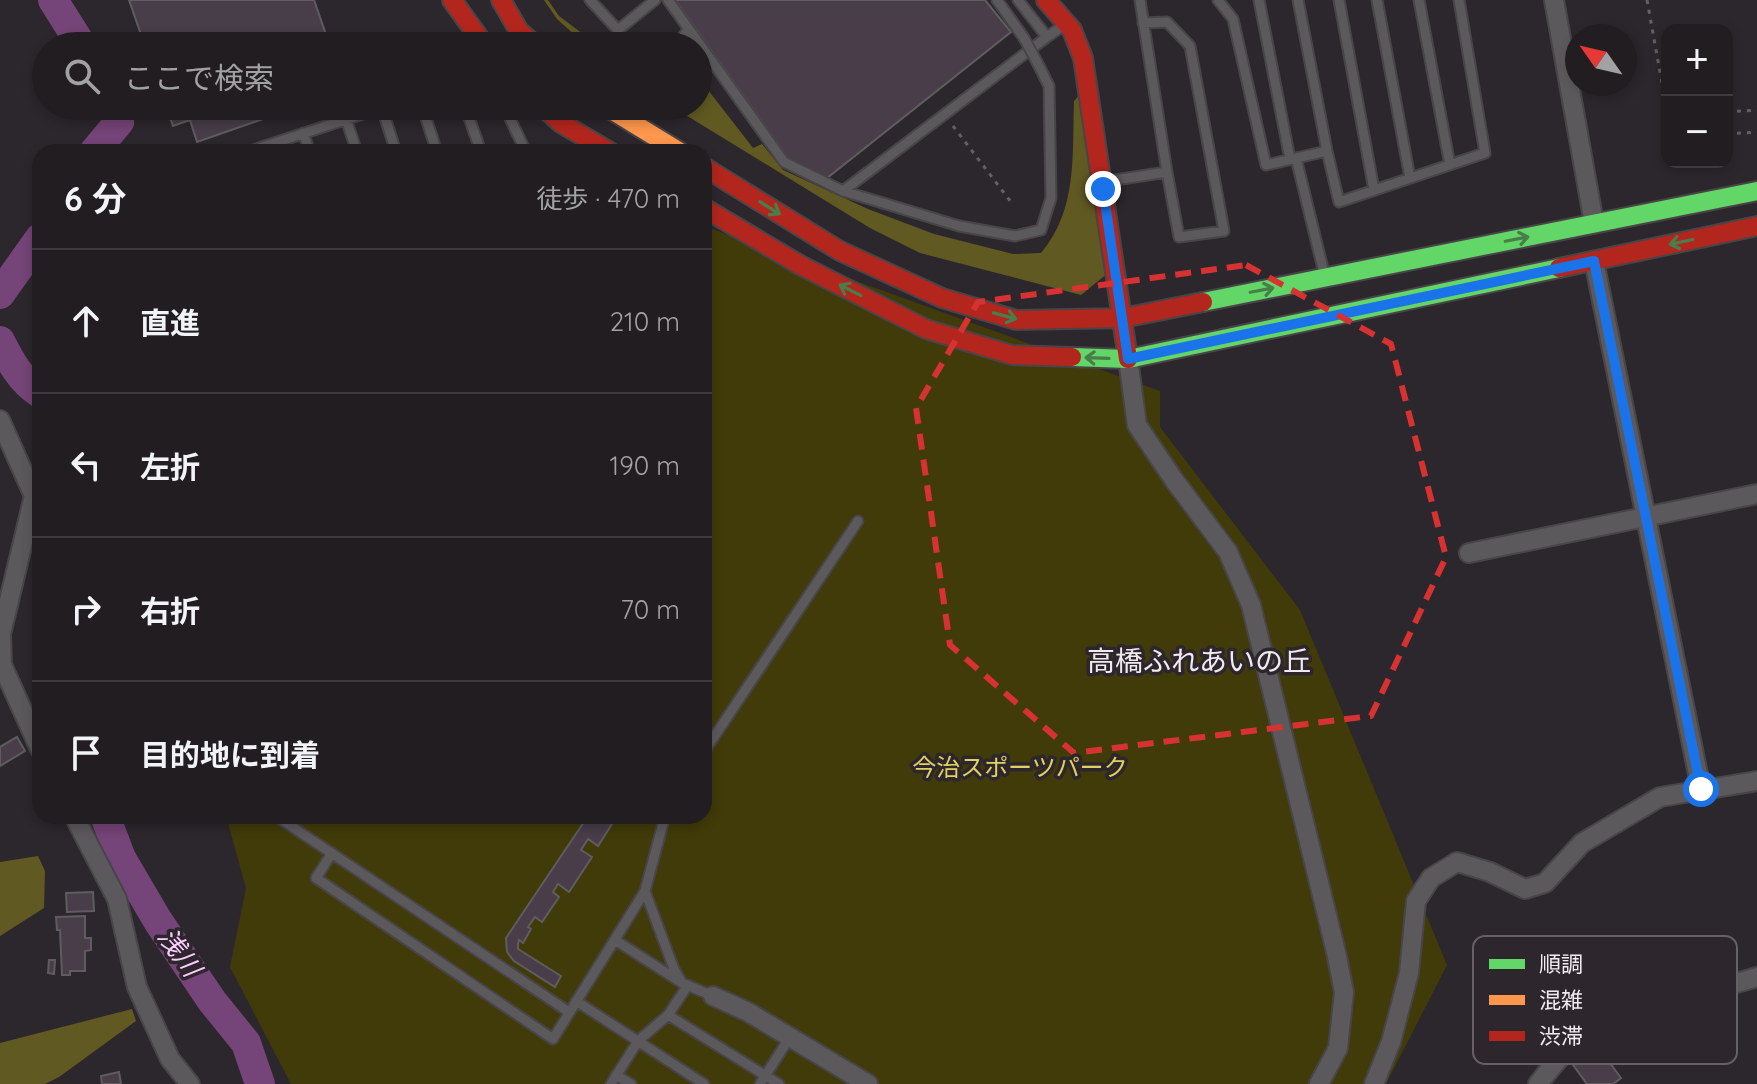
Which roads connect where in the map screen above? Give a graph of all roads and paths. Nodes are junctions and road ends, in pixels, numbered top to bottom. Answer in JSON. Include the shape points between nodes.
{"nodes":[{"id":1,"x":452,"y":0,"type":"edge"},
{"id":2,"x":501,"y":0,"type":"edge"},
{"id":3,"x":590,"y":0,"type":"edge"},
{"id":4,"x":655,"y":0,"type":"edge"},
{"id":5,"x":668,"y":0,"type":"edge"},
{"id":6,"x":997,"y":0,"type":"edge"},
{"id":7,"x":1018,"y":0,"type":"edge"},
{"id":8,"x":1046,"y":0,"type":"edge"},
{"id":9,"x":1140,"y":0,"type":"edge"},
{"id":10,"x":1218,"y":0,"type":"edge"},
{"id":11,"x":1259,"y":0,"type":"edge"},
{"id":12,"x":1298,"y":0,"type":"edge"},
{"id":13,"x":1339,"y":0,"type":"edge"},
{"id":14,"x":1377,"y":0,"type":"edge"},
{"id":15,"x":1419,"y":0,"type":"edge"},
{"id":16,"x":1459,"y":0,"type":"edge"},
{"id":17,"x":1554,"y":0,"type":"edge"},
{"id":18,"x":1647,"y":0,"type":"edge"},
{"id":19,"x":1143,"y":23,"type":"junction"},
{"id":20,"x":1067,"y":24,"type":"junction"},
{"id":21,"x":688,"y":29,"type":"junction"},
{"id":22,"x":475,"y":32,"type":"edge"},
{"id":23,"x":520,"y":32,"type":"edge"},
{"id":24,"x":686,"y":32,"type":"edge"},
{"id":25,"x":690,"y":32,"type":"edge"},
{"id":26,"x":1047,"y":37,"type":"junction"},
{"id":27,"x":712,"y":62,"type":"edge"},
{"id":28,"x":1664,"y":96,"type":"edge"},
{"id":29,"x":1757,"y":110,"type":"edge"},
{"id":30,"x":1733,"y":112,"type":"edge"},
{"id":31,"x":945,"y":115,"type":"junction"},
{"id":32,"x":343,"y":120,"type":"edge"},
{"id":33,"x":346,"y":120,"type":"edge"},
{"id":34,"x":387,"y":120,"type":"edge"},
{"id":35,"x":427,"y":120,"type":"edge"},
{"id":36,"x":470,"y":120,"type":"edge"},
{"id":37,"x":511,"y":120,"type":"edge"},
{"id":38,"x":558,"y":120,"type":"edge"},
{"id":39,"x":642,"y":120,"type":"edge"},
{"id":40,"x":1757,"y":132,"type":"edge"},
{"id":41,"x":303,"y":133,"type":"junction"},
{"id":42,"x":1733,"y":134,"type":"edge"},
{"id":43,"x":276,"y":144,"type":"edge"},
{"id":44,"x":307,"y":144,"type":"edge"},
{"id":45,"x":354,"y":144,"type":"edge"},
{"id":46,"x":394,"y":144,"type":"edge"},
{"id":47,"x":434,"y":144,"type":"edge"},
{"id":48,"x":478,"y":144,"type":"edge"},
{"id":49,"x":522,"y":144,"type":"edge"},
{"id":50,"x":592,"y":144,"type":"edge"},
{"id":51,"x":671,"y":144,"type":"edge"},
{"id":52,"x":1327,"y":151,"type":"junction"},
{"id":53,"x":1293,"y":158,"type":"junction"},
{"id":54,"x":1450,"y":165,"type":"junction"},
{"id":55,"x":712,"y":172,"type":"edge"},
{"id":56,"x":1167,"y":172,"type":"junction"},
{"id":57,"x":1410,"y":178,"type":"junction"},
{"id":58,"x":1102,"y":182,"type":"junction"},
{"id":59,"x":1374,"y":190,"type":"junction"},
{"id":60,"x":843,"y":191,"type":"junction"},
{"id":61,"x":1757,"y":191,"type":"edge"},
{"id":62,"x":1011,"y":202,"type":"dead end"},
{"id":63,"x":712,"y":213,"type":"edge"},
{"id":64,"x":1594,"y":223,"type":"junction"},
{"id":65,"x":1757,"y":226,"type":"edge"},
{"id":66,"x":1594,"y":261,"type":"junction"},
{"id":67,"x":1325,"y":277,"type":"junction"},
{"id":68,"x":1123,"y":318,"type":"junction"},
{"id":69,"x":1128,"y":359,"type":"junction"},
{"id":70,"x":0,"y":420,"type":"edge"},
{"id":71,"x":32,"y":492,"type":"edge"},
{"id":72,"x":1757,"y":494,"type":"edge"},
{"id":73,"x":32,"y":504,"type":"edge"},
{"id":74,"x":1647,"y":517,"type":"junction"},
{"id":75,"x":858,"y":521,"type":"dead end"},
{"id":76,"x":1469,"y":553,"type":"dead end"},
{"id":77,"x":32,"y":731,"type":"edge"},
{"id":78,"x":712,"y":740,"type":"edge"},
{"id":79,"x":1757,"y":781,"type":"edge"},
{"id":80,"x":1701,"y":789,"type":"junction"},
{"id":81,"x":78,"y":824,"type":"edge"},
{"id":82,"x":288,"y":824,"type":"edge"},
{"id":83,"x":663,"y":824,"type":"edge"},
{"id":84,"x":332,"y":853,"type":"junction"},
{"id":85,"x":645,"y":891,"type":"junction"},
{"id":86,"x":615,"y":940,"type":"junction"},
{"id":87,"x":1757,"y":977,"type":"edge"},
{"id":88,"x":1737,"y":982,"type":"edge"},
{"id":89,"x":685,"y":984,"type":"junction"},
{"id":90,"x":713,"y":996,"type":"joint"},
{"id":91,"x":576,"y":1001,"type":"junction"},
{"id":92,"x":569,"y":1012,"type":"junction"},
{"id":93,"x":668,"y":1015,"type":"junction"},
{"id":94,"x":790,"y":1037,"type":"junction"},
{"id":95,"x":638,"y":1041,"type":"junction"},
{"id":96,"x":1554,"y":1064,"type":"edge"},
{"id":97,"x":613,"y":1079,"type":"edge"},
{"id":98,"x":763,"y":1080,"type":"edge"},
{"id":99,"x":190,"y":1084,"type":"edge"},
{"id":100,"x":631,"y":1084,"type":"edge"},
{"id":101,"x":704,"y":1084,"type":"edge"},
{"id":102,"x":779,"y":1084,"type":"edge"},
{"id":103,"x":868,"y":1084,"type":"edge"},
{"id":104,"x":1319,"y":1084,"type":"edge"},
{"id":105,"x":1374,"y":1084,"type":"edge"},
{"id":106,"x":1538,"y":1084,"type":"edge"}],
"edges":[{"from":1,"to":22,"type":"street"},
{"from":2,"to":23,"type":"street"},
{"from":3,"to":4,"type":"lane","via":[[618,30]]},
{"from":5,"to":21,"type":"lane"},
{"from":6,"to":60,"type":"lane","bridge":true,"via":[[1049,86],[1051,198],[1041,230],[1015,236],[959,226]]},
{"from":7,"to":26,"type":"lane"},
{"from":8,"to":20,"type":"street"},
{"from":9,"to":19,"type":"lane"},
{"from":10,"to":53,"type":"lane","via":[[1233,19],[1266,165]]},
{"from":11,"to":53,"type":"lane"},
{"from":12,"to":52,"type":"lane"},
{"from":13,"to":59,"type":"lane"},
{"from":14,"to":57,"type":"lane"},
{"from":15,"to":54,"type":"lane"},
{"from":16,"to":54,"type":"lane","via":[[1485,153]]},
{"from":17,"to":64,"type":"street"},
{"from":18,"to":28,"type":"path"},
{"from":19,"to":56,"type":"lane"},
{"from":19,"to":56,"type":"lane","via":[[1167,22],[1190,46],[1224,231],[1179,237]]},
{"from":20,"to":26,"type":"lane"},
{"from":20,"to":58,"type":"street","via":[[1083,58]]},
{"from":21,"to":24,"type":"lane"},
{"from":21,"to":25,"type":"lane"},
{"from":26,"to":31,"type":"lane"},
{"from":27,"to":60,"type":"lane","via":[[784,162]]},
{"from":29,"to":30,"type":"path"},
{"from":31,"to":60,"type":"lane"},
{"from":31,"to":62,"type":"path"},
{"from":32,"to":41,"type":"lane"},
{"from":33,"to":45,"type":"lane"},
{"from":34,"to":46,"type":"lane"},
{"from":35,"to":47,"type":"lane"},
{"from":36,"to":48,"type":"lane"},
{"from":37,"to":49,"type":"lane"},
{"from":38,"to":50,"type":"street"},
{"from":39,"to":51,"type":"street"},
{"from":40,"to":42,"type":"path"},
{"from":41,"to":43,"type":"lane"},
{"from":41,"to":44,"type":"lane"},
{"from":52,"to":53,"type":"lane"},
{"from":52,"to":59,"type":"lane","via":[[1339,202]]},
{"from":53,"to":67,"type":"lane"},
{"from":54,"to":57,"type":"lane"},
{"from":55,"to":68,"type":"street","one_way":true,"via":[[840,251],[942,298],[1016,320]]},
{"from":56,"to":58,"type":"lane"},
{"from":57,"to":59,"type":"lane"},
{"from":58,"to":68,"type":"street"},
{"from":61,"to":64,"type":"street"},
{"from":69,"to":63,"type":"street","one_way":true,"via":[[1012,355],[926,329]]},
{"from":67,"to":64,"type":"street","one_way":true},
{"from":65,"to":66,"type":"street","one_way":true},
{"from":66,"to":69,"type":"street"},
{"from":66,"to":74,"type":"street"},
{"from":68,"to":67,"type":"street","one_way":true},
{"from":68,"to":69,"type":"street"},
{"from":69,"to":104,"type":"street","via":[[1137,425],[1228,552],[1251,605],[1344,992],[1338,1048]]},
{"from":70,"to":71,"type":"street"},
{"from":72,"to":74,"type":"street"},
{"from":73,"to":77,"type":"street","via":[[1,634],[2,665]]},
{"from":74,"to":76,"type":"street"},
{"from":74,"to":80,"type":"street"},
{"from":75,"to":78,"type":"lane"},
{"from":79,"to":80,"type":"street"},
{"from":80,"to":105,"type":"street","via":[[1660,797],[1621,818],[1582,843],[1545,883],[1525,889],[1457,862],[1431,878],[1416,901],[1409,973]]},
{"from":81,"to":99,"type":"street","via":[[117,899],[137,987],[170,1059]]},
{"from":82,"to":84,"type":"lane"},
{"from":83,"to":85,"type":"lane"},
{"from":84,"to":92,"type":"lane"},
{"from":84,"to":92,"type":"lane","via":[[316,878],[539,1030],[553,1039]]},
{"from":85,"to":86,"type":"lane"},
{"from":85,"to":89,"type":"lane","via":[[674,969]]},
{"from":86,"to":89,"type":"lane"},
{"from":86,"to":91,"type":"lane"},
{"from":87,"to":88,"type":"street"},
{"from":89,"to":90,"type":"lane"},
{"from":89,"to":93,"type":"lane"},
{"from":90,"to":94,"type":"street"},
{"from":91,"to":92,"type":"lane"},
{"from":91,"to":95,"type":"lane"},
{"from":93,"to":95,"type":"lane"},
{"from":93,"to":98,"type":"lane"},
{"from":94,"to":98,"type":"lane"},
{"from":94,"to":103,"type":"street"},
{"from":95,"to":97,"type":"lane"},
{"from":95,"to":101,"type":"lane"},
{"from":96,"to":106,"type":"street"},
{"from":97,"to":100,"type":"lane"},
{"from":98,"to":102,"type":"lane"}]}
